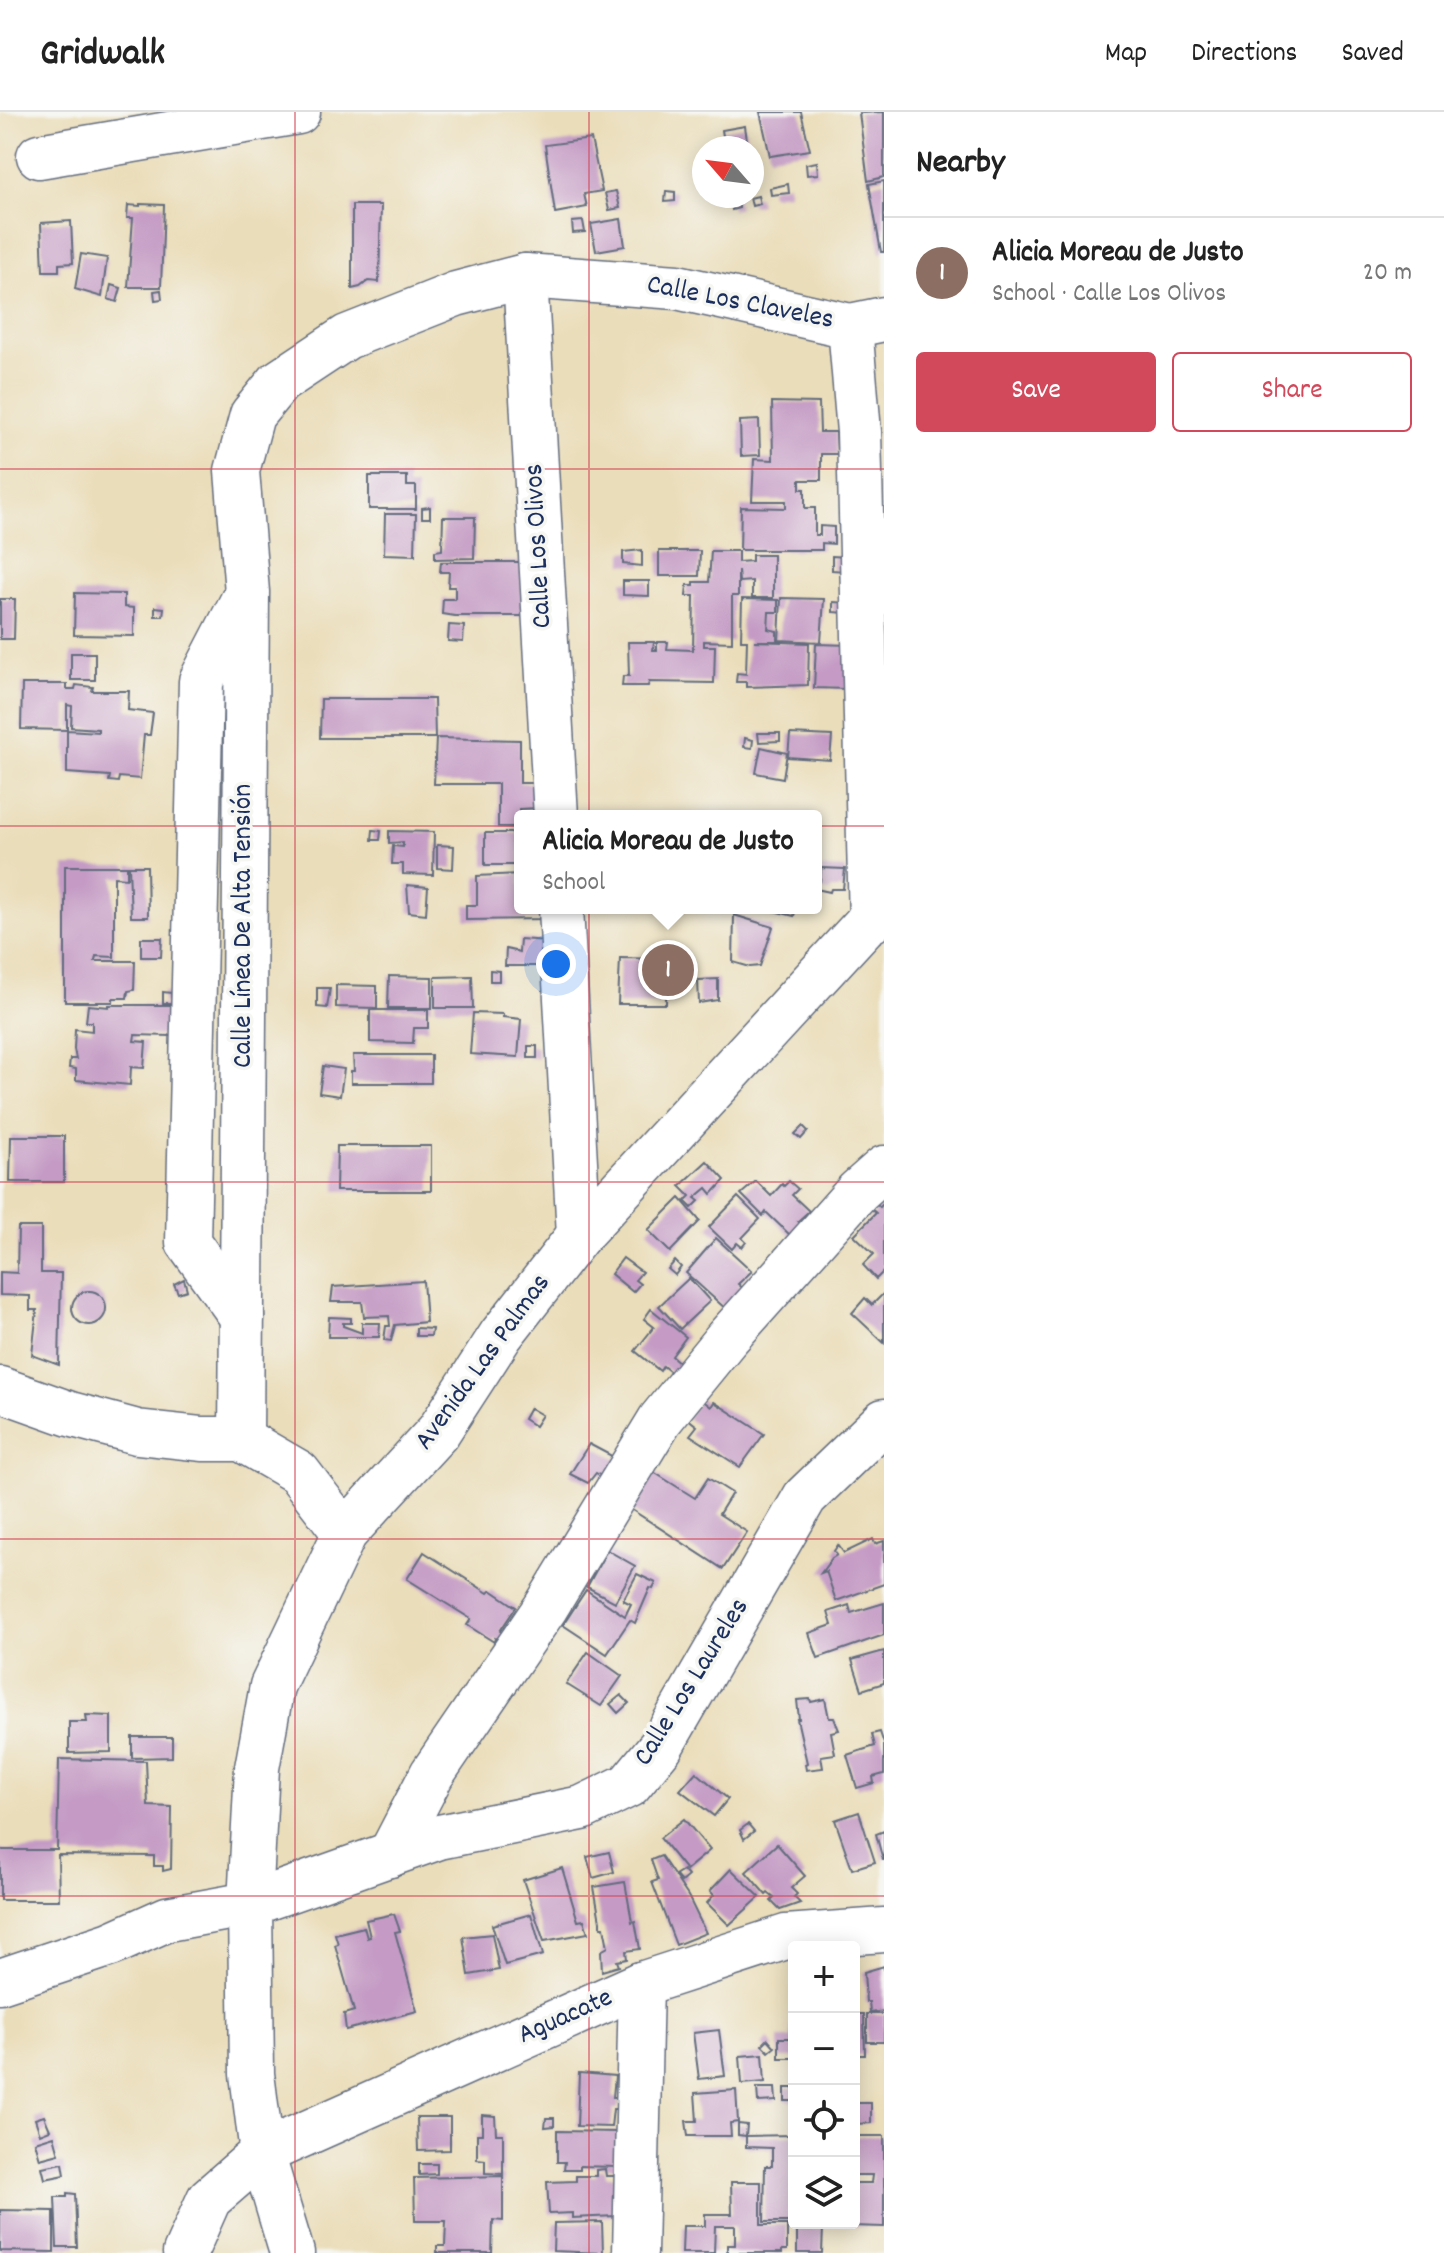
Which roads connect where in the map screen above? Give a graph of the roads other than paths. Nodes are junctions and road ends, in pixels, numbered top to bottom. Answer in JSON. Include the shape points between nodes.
{"nodes":[{"id":1,"x":298,"y":112,"type":"edge"},
{"id":2,"x":39,"y":156,"type":"dead end"},
{"id":3,"x":525,"y":276,"type":"junction"},
{"id":4,"x":867,"y":322,"type":"edge"},
{"id":5,"x":252,"y":415,"type":"joint"},
{"id":6,"x":556,"y":810,"type":"edge"},
{"id":7,"x":878,"y":912,"type":"edge"},
{"id":8,"x":561,"y":914,"type":"edge"},
{"id":9,"x":884,"y":1168,"type":"edge"},
{"id":10,"x":579,"y":1235,"type":"junction"},
{"id":11,"x":0,"y":1389,"type":"edge"},
{"id":12,"x":884,"y":1421,"type":"edge"},
{"id":13,"x":241,"y":1439,"type":"junction"},
{"id":14,"x":345,"y":1533,"type":"junction"},
{"id":15,"x":390,"y":1855,"type":"junction"},
{"id":16,"x":250,"y":1904,"type":"junction"},
{"id":17,"x":884,"y":1930,"type":"edge"},
{"id":18,"x":0,"y":1981,"type":"edge"},
{"id":19,"x":641,"y":1984,"type":"junction"},
{"id":20,"x":262,"y":2153,"type":"junction"},
{"id":21,"x":185,"y":2253,"type":"edge"},
{"id":22,"x":292,"y":2253,"type":"edge"},
{"id":23,"x":635,"y":2253,"type":"edge"}],
"edges":[{"from":1,"to":2,"type":"street"},
{"from":3,"to":4,"type":"street","name":"Calle Los Claveles","via":[[677,287]]},
{"from":3,"to":5,"type":"street","name":"Calle Los Claveles","via":[[456,294],[347,337],[279,382]]},
{"from":3,"to":6,"type":"street","name":"Calle Los Olivos"},
{"from":4,"to":7,"type":"street","via":[[859,432]]},
{"from":5,"to":13,"type":"street","name":"Calle Línea De Alta Tensión","via":[[237,471],[247,592]]},
{"from":7,"to":10,"type":"street","name":"Avenida Las Palmas"},
{"from":8,"to":10,"type":"street"},
{"from":9,"to":15,"type":"street","via":[[726,1339],[660,1420],[546,1607],[432,1774]]},
{"from":10,"to":14,"type":"street","name":"Avenida Las Palmas","via":[[501,1335],[438,1432]]},
{"from":11,"to":13,"type":"street","via":[[137,1432]]},
{"from":12,"to":15,"type":"street","name":"Calle Los Laureles","via":[[805,1497],[661,1746],[629,1785],[582,1808],[439,1837]]},
{"from":13,"to":14,"type":"street","via":[[298,1472]]},
{"from":14,"to":16,"type":"street","name":"Avenida Las Palmas","via":[[272,1686],[257,1768]]},
{"from":15,"to":16,"type":"street","name":"Calle Los Laureles"},
{"from":16,"to":18,"type":"street","name":"Calle Los Laureles","via":[[167,1919]]},
{"from":16,"to":20,"type":"street","name":"Avenida Las Palmas","via":[[252,2074]]},
{"from":17,"to":19,"type":"street","name":"Aguacate","via":[[786,1937]]},
{"from":19,"to":20,"type":"street","name":"Aguacate"},
{"from":19,"to":23,"type":"street"},
{"from":20,"to":21,"type":"street","name":"Aguacate","via":[[209,2199]]},
{"from":20,"to":22,"type":"street","name":"Avenida Las Palmas"}]}
